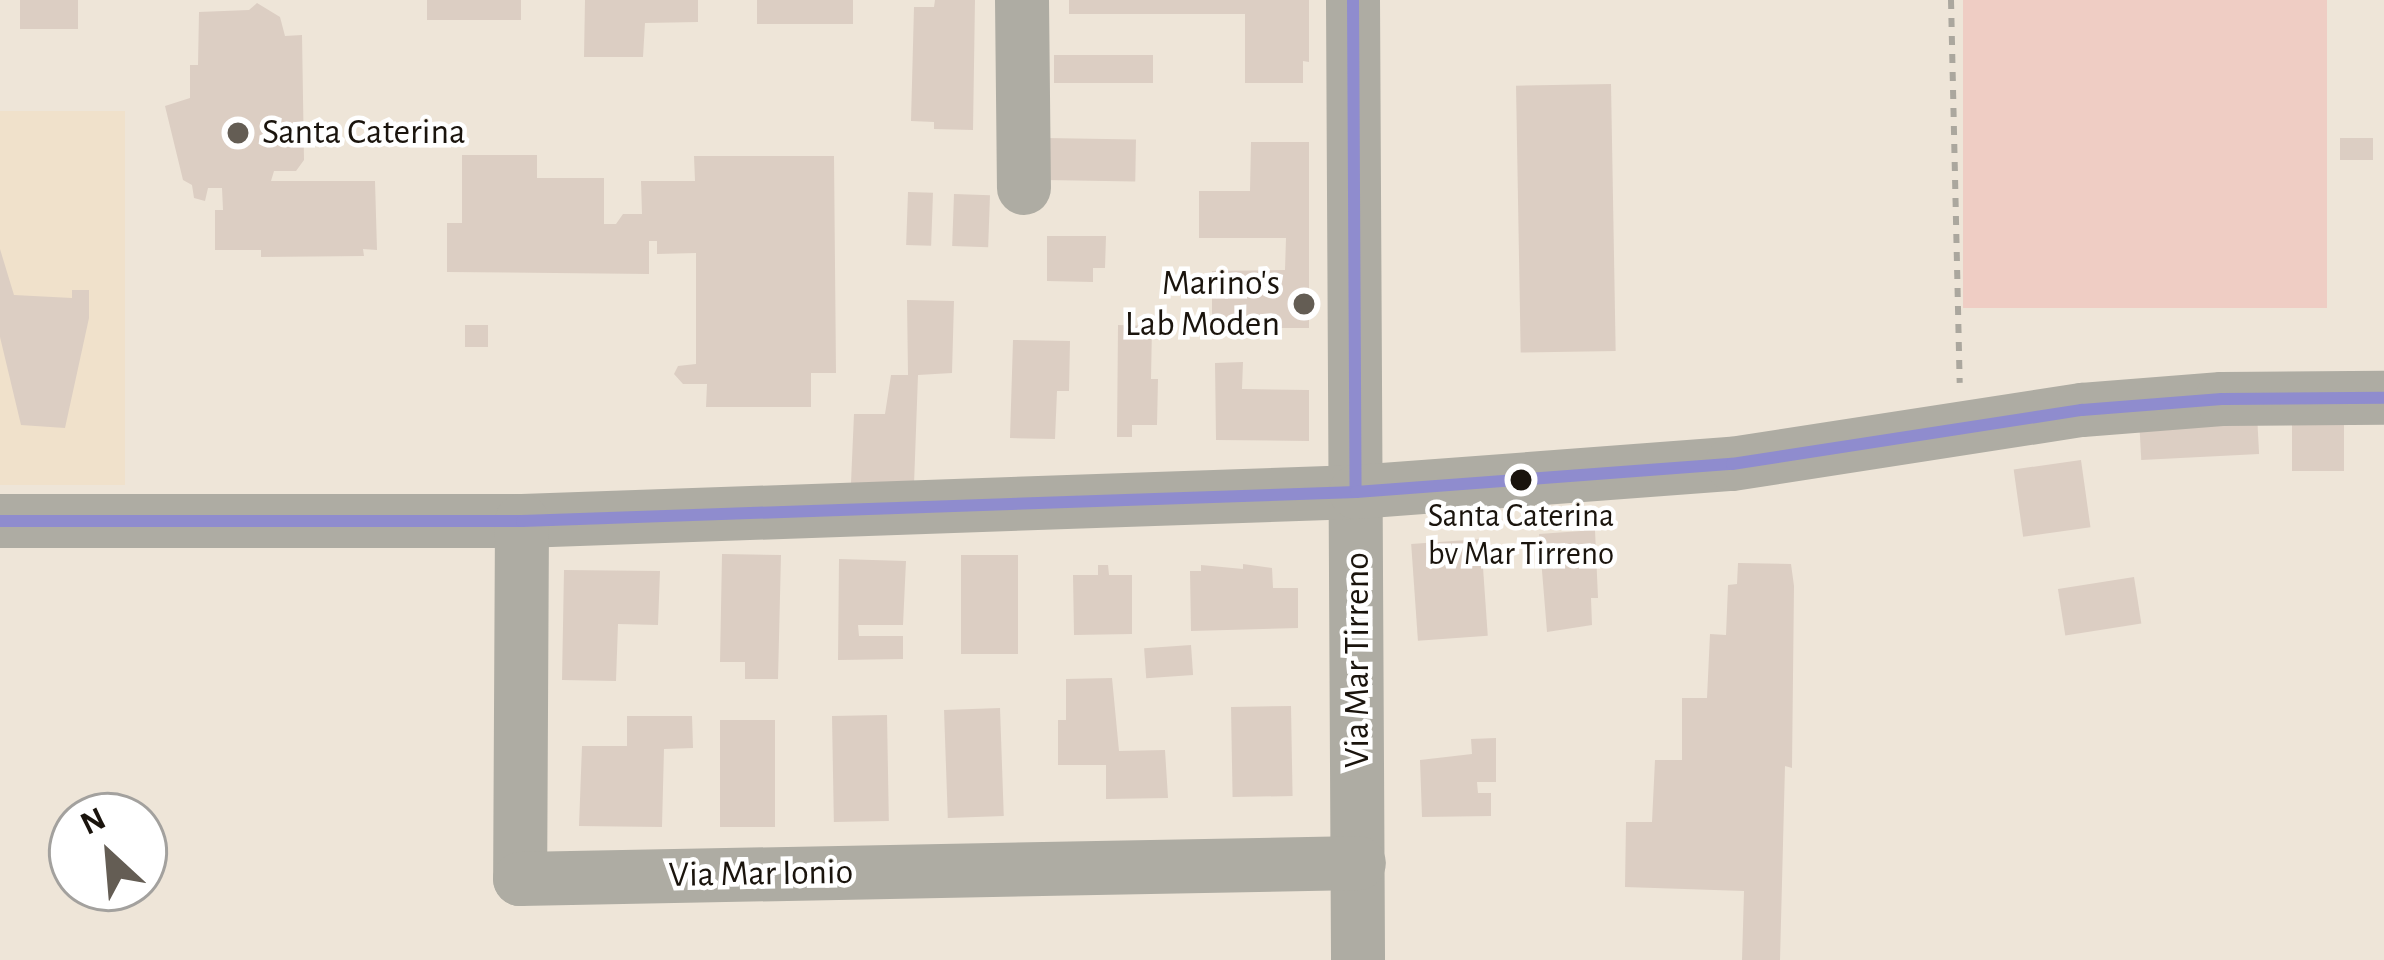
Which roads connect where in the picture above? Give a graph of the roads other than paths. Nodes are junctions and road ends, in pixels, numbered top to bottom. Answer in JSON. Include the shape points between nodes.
{"nodes":[{"id":1,"x":1022,"y":0,"type":"edge"},
{"id":2,"x":1353,"y":0,"type":"edge"},
{"id":3,"x":1024,"y":188,"type":"dead end"},
{"id":4,"x":2384,"y":398,"type":"edge"},
{"id":5,"x":1356,"y":492,"type":"junction"},
{"id":6,"x":0,"y":520,"type":"edge"},
{"id":7,"x":522,"y":521,"type":"junction"},
{"id":8,"x":1359,"y":863,"type":"junction"},
{"id":9,"x":1358,"y":960,"type":"edge"}],
"edges":[{"from":1,"to":3,"type":"street"},
{"from":2,"to":5,"type":"street","name":"Via Mar Tirreno"},
{"from":4,"to":5,"type":"street","via":[[2082,410],[1732,464]]},
{"from":5,"to":7,"type":"street"},
{"from":5,"to":8,"type":"street","name":"Via Mar Tirreno"},
{"from":6,"to":7,"type":"street"},
{"from":7,"to":8,"type":"street","name":"Via Mar Ionio","via":[[520,879]]},
{"from":8,"to":9,"type":"street","name":"Via Mar Tirreno"}]}
